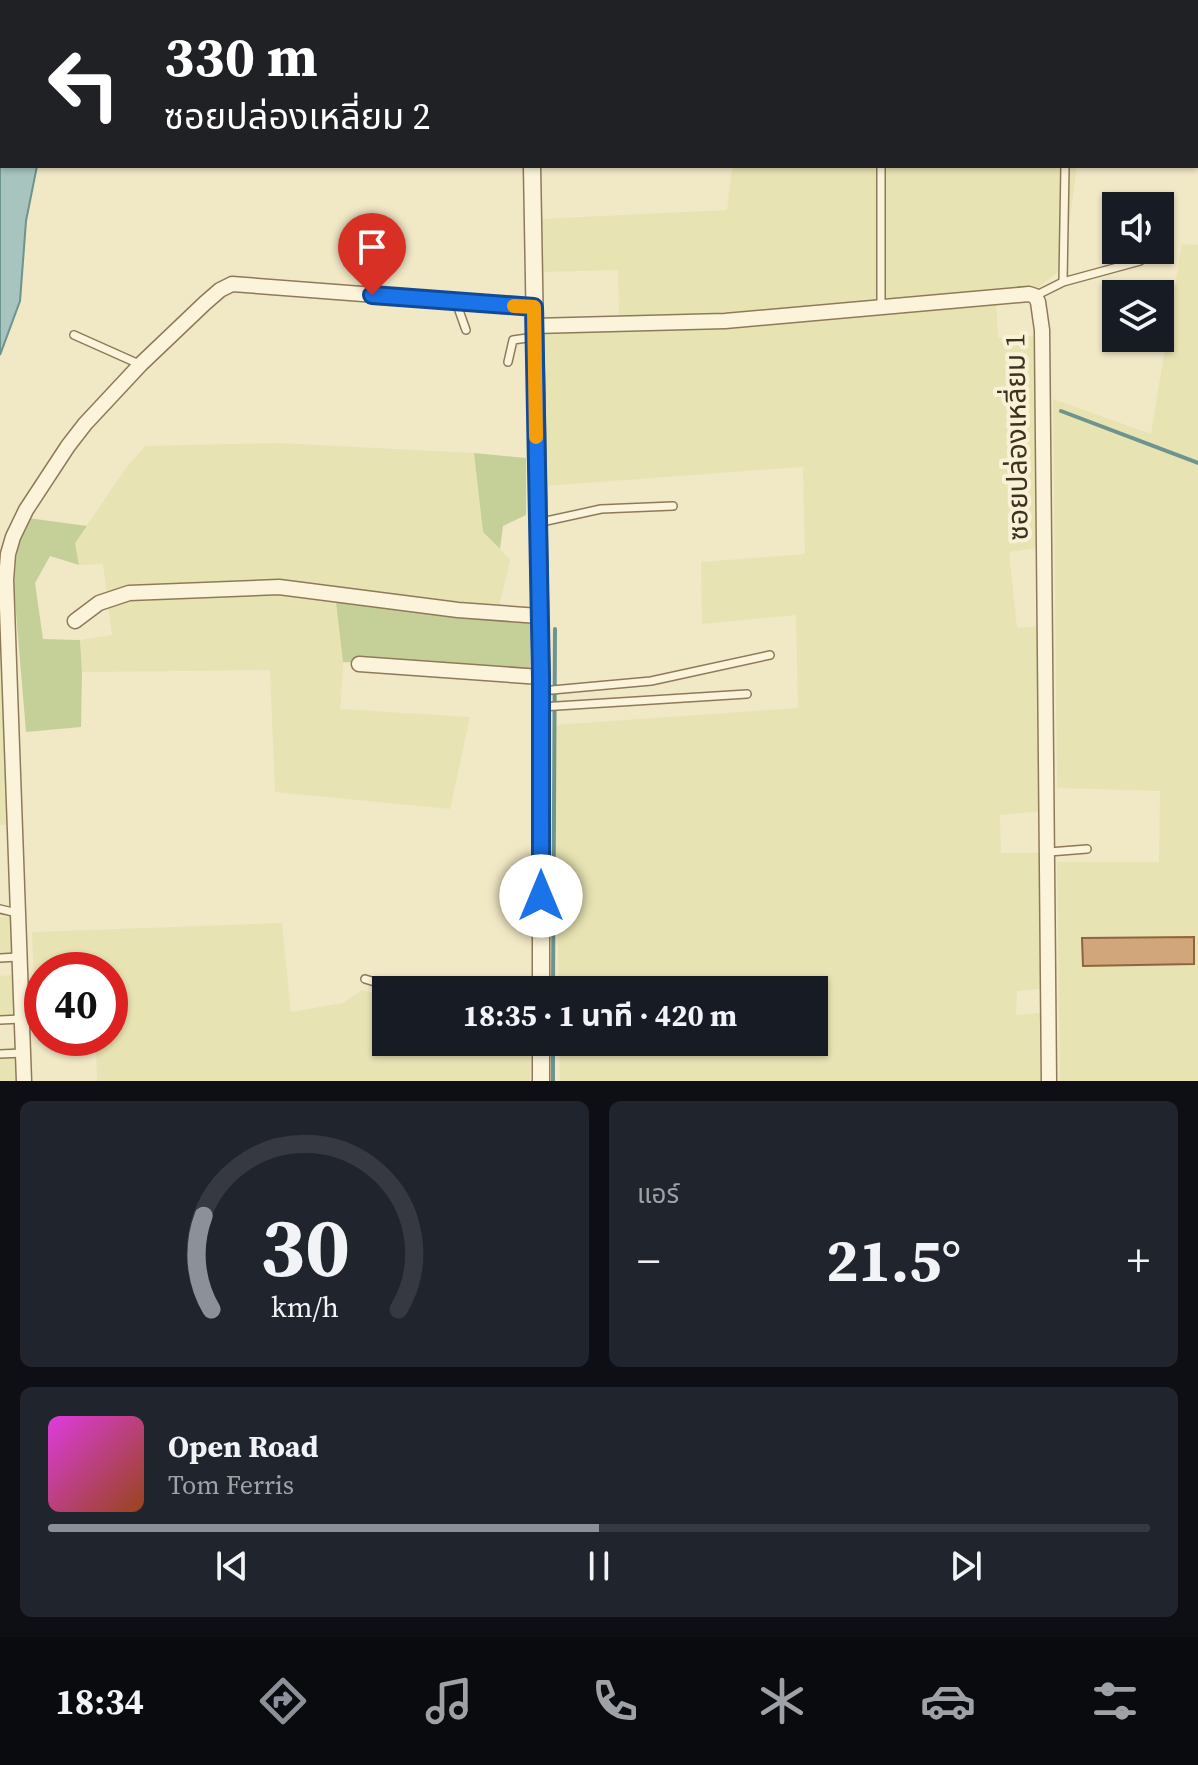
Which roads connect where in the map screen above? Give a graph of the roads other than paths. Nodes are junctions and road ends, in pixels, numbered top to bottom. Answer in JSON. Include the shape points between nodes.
{"nodes":[{"id":1,"x":532,"y":168,"type":"edge"},
{"id":2,"x":881,"y":168,"type":"edge"},
{"id":3,"x":1065,"y":168,"type":"edge"},
{"id":4,"x":1129,"y":264,"type":"edge"},
{"id":5,"x":1063,"y":282,"type":"junction"},
{"id":6,"x":1035,"y":296,"type":"junction"},
{"id":7,"x":456,"y":302,"type":"junction"},
{"id":8,"x":534,"y":307,"type":"junction"},
{"id":9,"x":881,"y":308,"type":"junction"},
{"id":10,"x":466,"y":330,"type":"dead end"},
{"id":11,"x":534,"y":331,"type":"junction"},
{"id":12,"x":74,"y":335,"type":"dead end"},
{"id":13,"x":508,"y":362,"type":"dead end"},
{"id":14,"x":141,"y":364,"type":"junction"},
{"id":15,"x":673,"y":506,"type":"dead end"},
{"id":16,"x":537,"y":523,"type":"junction"},
{"id":17,"x":3,"y":567,"type":"edge"},
{"id":18,"x":539,"y":616,"type":"junction"},
{"id":19,"x":75,"y":621,"type":"dead end"},
{"id":20,"x":770,"y":655,"type":"dead end"},
{"id":21,"x":359,"y":664,"type":"dead end"},
{"id":22,"x":541,"y":691,"type":"junction"},
{"id":23,"x":747,"y":694,"type":"dead end"},
{"id":24,"x":1087,"y":849,"type":"dead end"},
{"id":25,"x":1049,"y":852,"type":"junction"},
{"id":26,"x":0,"y":909,"type":"edge"},
{"id":27,"x":17,"y":913,"type":"junction"},
{"id":28,"x":18,"y":957,"type":"junction"},
{"id":29,"x":0,"y":958,"type":"edge"},
{"id":30,"x":541,"y":976,"type":"edge"},
{"id":31,"x":365,"y":979,"type":"dead end"},
{"id":32,"x":372,"y":981,"type":"edge"},
{"id":33,"x":21,"y":1019,"type":"junction"},
{"id":34,"x":0,"y":1020,"type":"edge"},
{"id":35,"x":23,"y":1053,"type":"junction"},
{"id":36,"x":0,"y":1054,"type":"edge"},
{"id":37,"x":541,"y":1056,"type":"edge"},
{"id":38,"x":24,"y":1081,"type":"edge"},
{"id":39,"x":541,"y":1081,"type":"edge"},
{"id":40,"x":1049,"y":1081,"type":"edge"}],
"edges":[{"from":1,"to":8,"type":"street"},
{"from":2,"to":9,"type":"lane"},
{"from":3,"to":5,"type":"lane"},
{"from":4,"to":5,"type":"lane"},
{"from":5,"to":6,"type":"lane"},
{"from":6,"to":9,"type":"street","name":"ซอยปล่องเหลี่ยม 1"},
{"from":6,"to":25,"type":"street","name":"ซอยปล่องเหลี่ยม 1","via":[[1042,330]]},
{"from":7,"to":8,"type":"street"},
{"from":7,"to":10,"type":"lane"},
{"from":7,"to":14,"type":"street","via":[[232,284]]},
{"from":8,"to":11,"type":"street"},
{"from":9,"to":11,"type":"street","name":"ซอยปล่องเหลี่ยม 1"},
{"from":11,"to":13,"type":"lane","via":[[513,340]]},
{"from":11,"to":16,"type":"street"},
{"from":12,"to":14,"type":"lane"},
{"from":14,"to":17,"type":"street","via":[[68,446],[19,523]]},
{"from":15,"to":16,"type":"lane","via":[[601,509]]},
{"from":16,"to":18,"type":"street"},
{"from":17,"to":27,"type":"street"},
{"from":18,"to":19,"type":"street","via":[[279,587],[129,593],[99,603]]},
{"from":18,"to":22,"type":"street"},
{"from":20,"to":22,"type":"lane","via":[[651,681]]},
{"from":21,"to":22,"type":"street"},
{"from":22,"to":23,"type":"lane"},
{"from":22,"to":30,"type":"street"},
{"from":24,"to":25,"type":"lane"},
{"from":25,"to":40,"type":"street","name":"ซอยปล่องเหลี่ยม 1"},
{"from":26,"to":27,"type":"lane"},
{"from":27,"to":28,"type":"street"},
{"from":28,"to":29,"type":"lane"},
{"from":28,"to":33,"type":"street"},
{"from":31,"to":32,"type":"lane"},
{"from":33,"to":34,"type":"lane"},
{"from":33,"to":35,"type":"street"},
{"from":35,"to":36,"type":"lane"},
{"from":35,"to":38,"type":"street"},
{"from":37,"to":39,"type":"street"}]}
